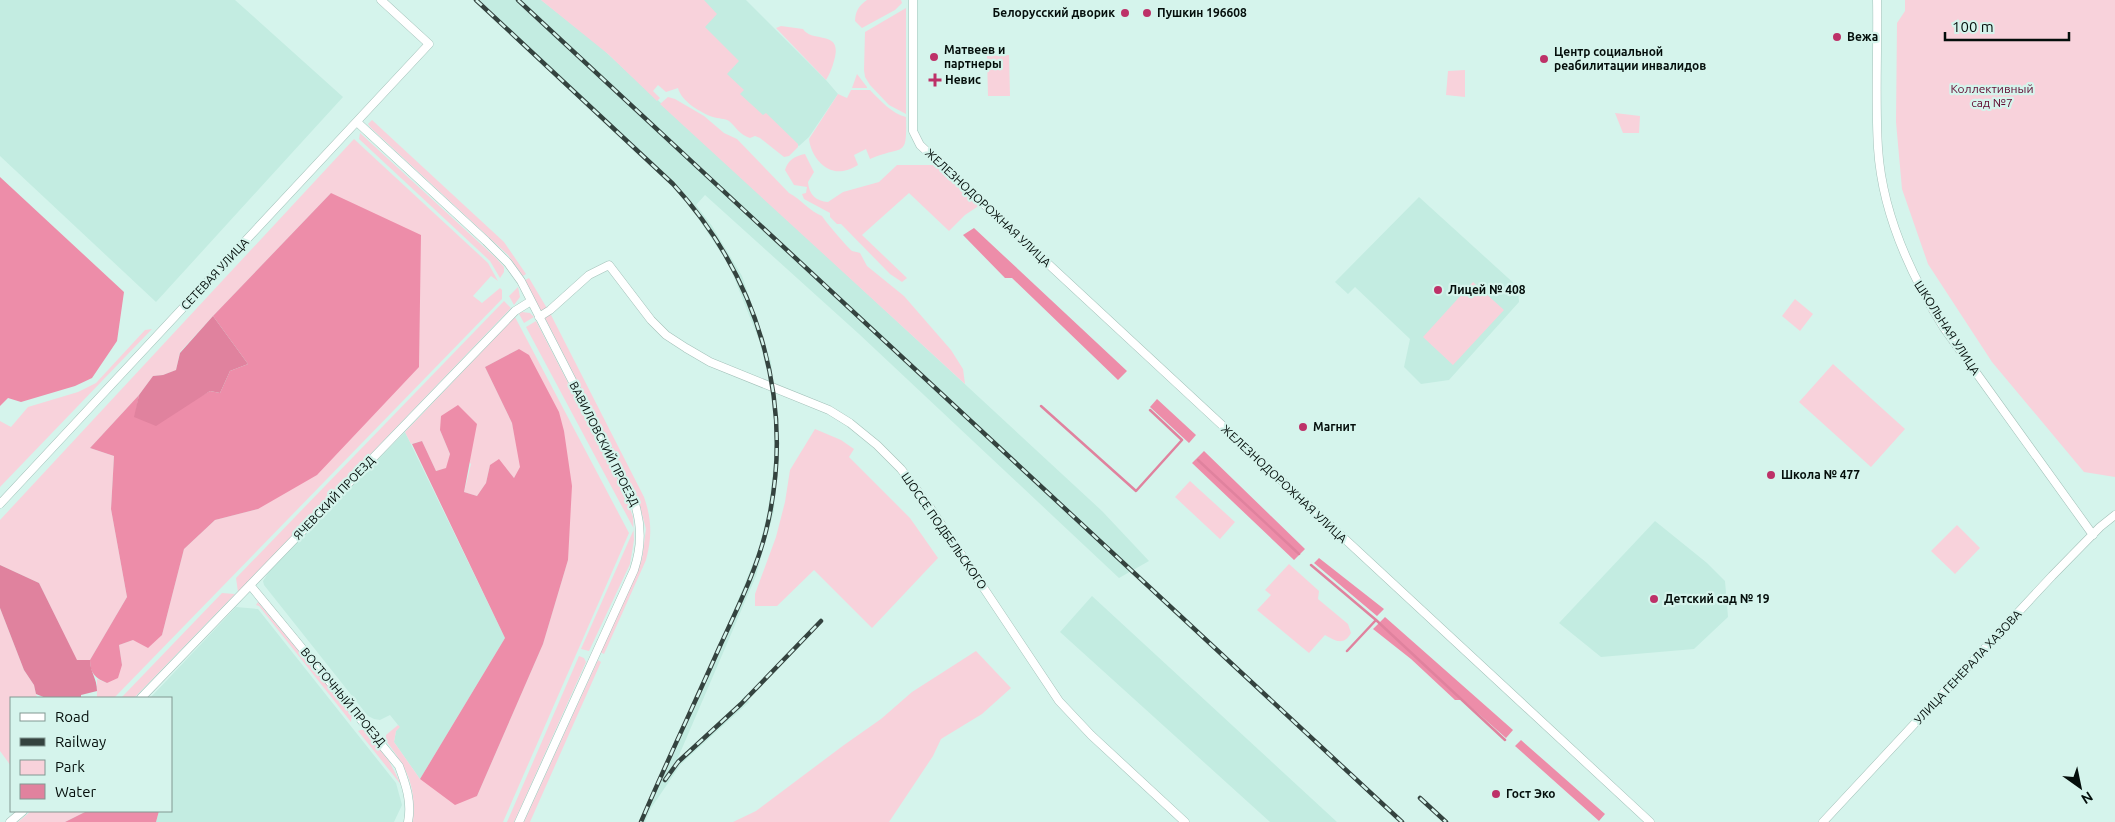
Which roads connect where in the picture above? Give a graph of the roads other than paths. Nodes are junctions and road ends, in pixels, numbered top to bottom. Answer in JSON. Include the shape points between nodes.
{"nodes":[{"id":1,"x":381,"y":0,"type":"edge"},
{"id":2,"x":913,"y":0,"type":"edge"},
{"id":3,"x":1877,"y":0,"type":"edge"},
{"id":4,"x":357,"y":122,"type":"junction"},
{"id":5,"x":531,"y":301,"type":"junction"},
{"id":6,"x":539,"y":317,"type":"junction"},
{"id":7,"x":0,"y":504,"type":"edge"},
{"id":8,"x":2115,"y":515,"type":"edge"},
{"id":9,"x":2093,"y":535,"type":"junction"},
{"id":10,"x":250,"y":585,"type":"junction"},
{"id":11,"x":142,"y":697,"type":"edge"},
{"id":12,"x":22,"y":812,"type":"edge"},
{"id":13,"x":10,"y":822,"type":"edge"},
{"id":14,"x":408,"y":822,"type":"edge"},
{"id":15,"x":519,"y":822,"type":"edge"},
{"id":16,"x":1185,"y":822,"type":"edge"},
{"id":17,"x":1650,"y":822,"type":"edge"},
{"id":18,"x":1824,"y":822,"type":"edge"}],
"edges":[{"from":1,"to":4,"type":"street","name":"СЕТЕВАЯ УЛИЦА","via":[[430,44]]},
{"from":2,"to":17,"type":"street","name":"ЖЕЛЕЗНОДОРОЖНАЯ УЛИЦА","via":[[914,131],[920,145]]},
{"from":3,"to":9,"type":"street","name":"ШКОЛЬНАЯ УЛИЦА","via":[[1878,149],[1887,199],[1904,254],[1944,328]]},
{"from":4,"to":5,"type":"street","name":"ВАВИЛОВСКИЙ ПРОЕЗД","via":[[508,263]]},
{"from":4,"to":7,"type":"street","name":"СЕТЕВАЯ УЛИЦА"},
{"from":5,"to":6,"type":"street","name":"ВАВИЛОВСКИЙ ПРОЕЗД"},
{"from":5,"to":10,"type":"street","name":"ЯЧЕВСКИЙ ПРОЕЗД","via":[[515,311]]},
{"from":6,"to":15,"type":"street","name":"ВАВИЛОВСКИЙ ПРОЕЗД","via":[[634,501],[641,543],[634,570]]},
{"from":6,"to":16,"type":"street","name":"ШОССЕ ПОДБЕЛЬСКОГО","via":[[589,275],[609,265],[651,320],[680,345],[710,362],[830,410],[850,423],[900,469],[931,509],[1059,701]]},
{"from":8,"to":9,"type":"street","name":"УЛИЦА ГЕНЕРАЛА ХАЗОВА"},
{"from":9,"to":18,"type":"street","name":"УЛИЦА ГЕНЕРАЛА ХАЗОВА"},
{"from":10,"to":11,"type":"street","name":"ЯЧЕВСКИЙ ПРОЕЗД"},
{"from":10,"to":14,"type":"street","name":"ВОСТОЧНЫЙ ПРОЕЗД","via":[[399,766],[411,809]]},
{"from":12,"to":13,"type":"street"}]}
